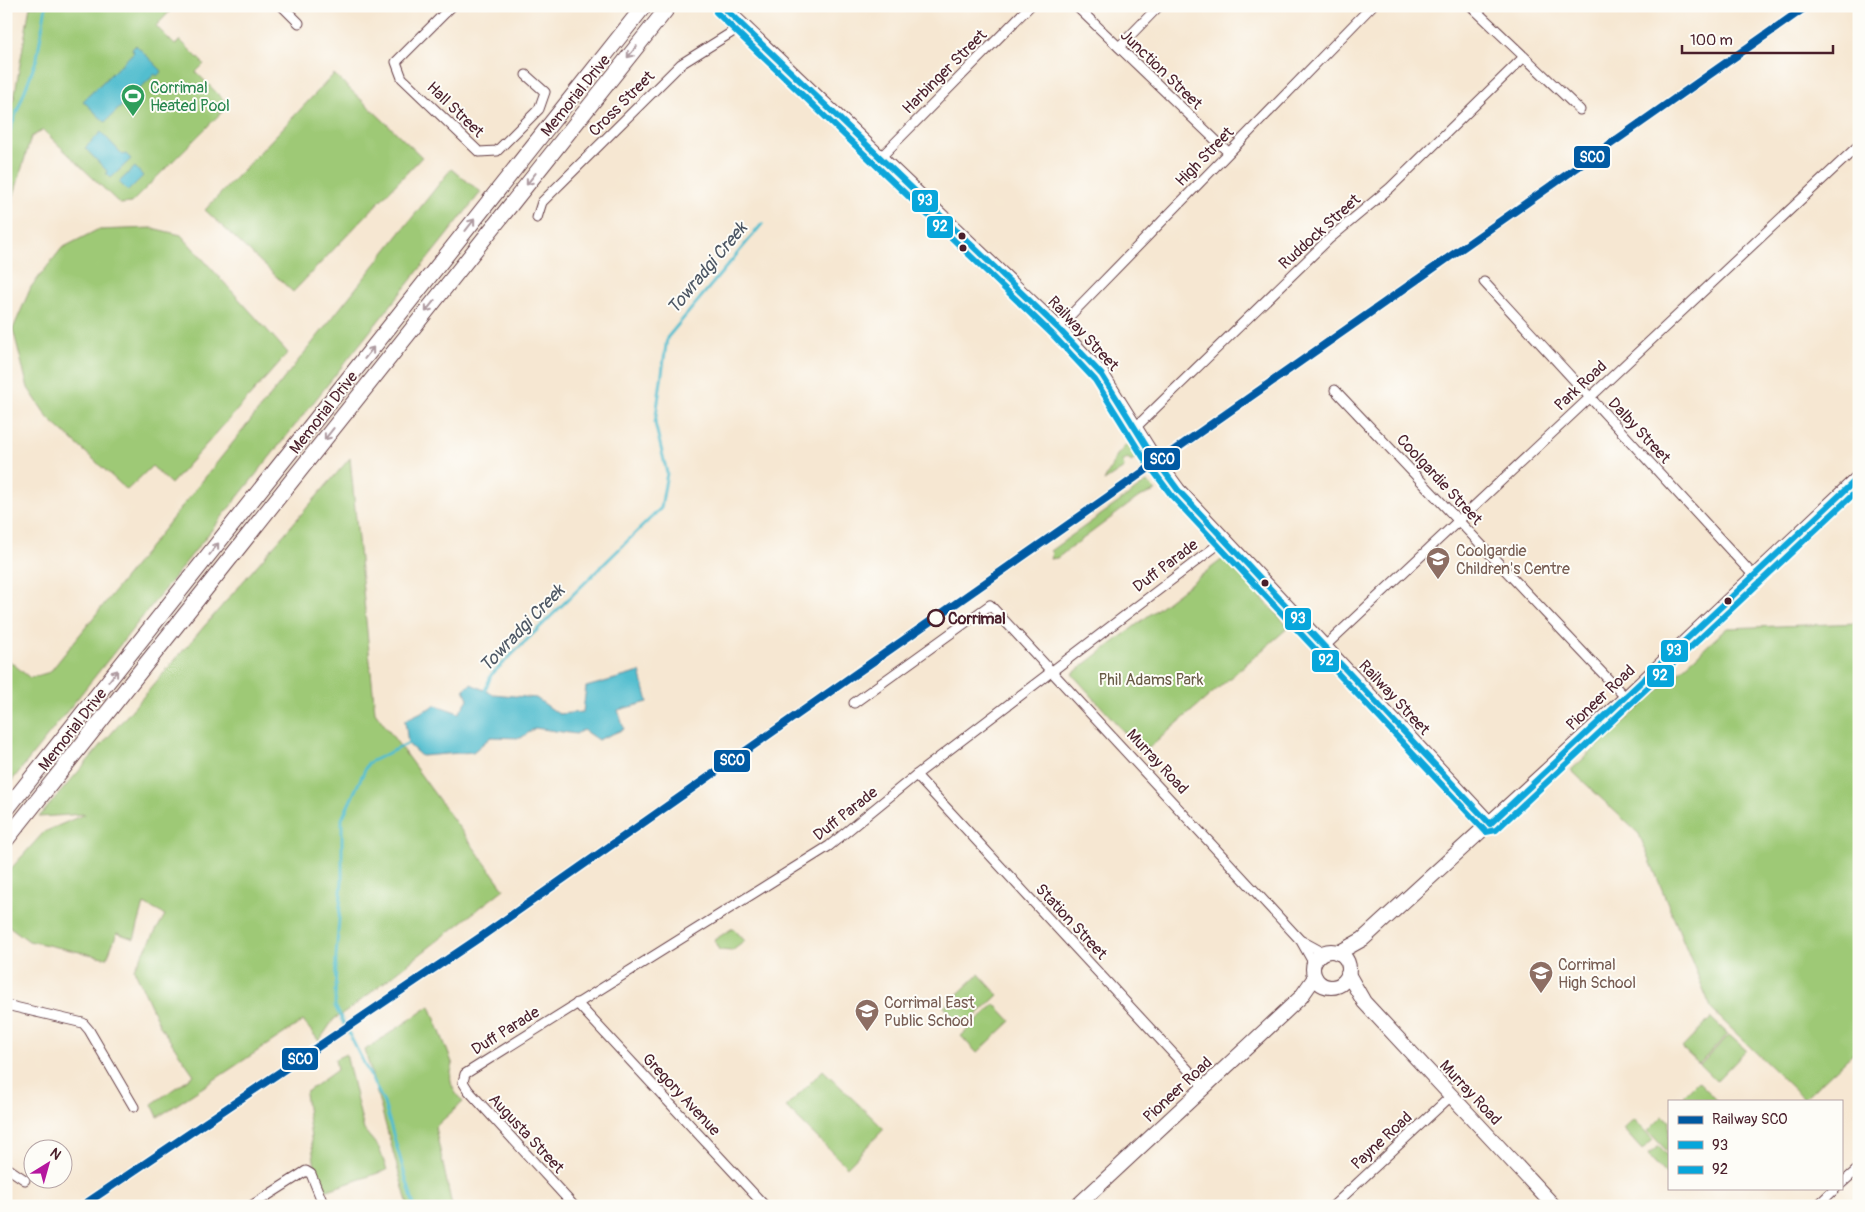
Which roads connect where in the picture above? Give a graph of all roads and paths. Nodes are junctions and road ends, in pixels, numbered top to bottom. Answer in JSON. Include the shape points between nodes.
{"nodes":[{"id":1,"x":282,"y":6,"type":"edge"},
{"id":2,"x":452,"y":6,"type":"edge"},
{"id":3,"x":668,"y":6,"type":"edge"},
{"id":4,"x":1030,"y":6,"type":"edge"},
{"id":5,"x":1076,"y":6,"type":"edge"},
{"id":6,"x":1158,"y":6,"type":"edge"},
{"id":7,"x":1372,"y":6,"type":"edge"},
{"id":8,"x":1472,"y":7,"type":"edge"},
{"id":9,"x":642,"y":8,"type":"edge"},
{"id":10,"x":725,"y":8,"type":"edge"},
{"id":11,"x":299,"y":23,"type":"dead end"},
{"id":12,"x":742,"y":26,"type":"junction"},
{"id":13,"x":1119,"y":47,"type":"junction"},
{"id":14,"x":1524,"y":57,"type":"junction"},
{"id":15,"x":526,"y":75,"type":"dead end"},
{"id":16,"x":1580,"y":110,"type":"dead end"},
{"id":17,"x":1859,"y":146,"type":"edge"},
{"id":18,"x":1228,"y":152,"type":"junction"},
{"id":19,"x":880,"y":158,"type":"junction"},
{"id":20,"x":537,"y":218,"type":"dead end"},
{"id":21,"x":1484,"y":282,"type":"dead end"},
{"id":22,"x":1058,"y":328,"type":"junction"},
{"id":23,"x":1335,"y":390,"type":"dead end"},
{"id":24,"x":1589,"y":397,"type":"junction"},
{"id":25,"x":1135,"y":428,"type":"junction"},
{"id":26,"x":1859,"y":477,"type":"edge"},
{"id":27,"x":1458,"y":520,"type":"junction"},
{"id":28,"x":1224,"y":540,"type":"junction"},
{"id":29,"x":1754,"y":576,"type":"junction"},
{"id":30,"x":1324,"y":647,"type":"junction"},
{"id":31,"x":1050,"y":672,"type":"junction"},
{"id":32,"x":1626,"y":698,"type":"junction"},
{"id":33,"x":854,"y":703,"type":"dead end"},
{"id":34,"x":916,"y":775,"type":"junction"},
{"id":35,"x":6,"y":810,"type":"edge"},
{"id":36,"x":1490,"y":824,"type":"junction"},
{"id":37,"x":6,"y":840,"type":"edge"},
{"id":38,"x":1363,"y":939,"type":"junction"},
{"id":39,"x":1301,"y":940,"type":"junction"},
{"id":40,"x":1324,"y":953,"type":"junction"},
{"id":41,"x":1338,"y":953,"type":"junction"},
{"id":42,"x":1314,"y":970,"type":"junction"},
{"id":43,"x":1348,"y":970,"type":"junction"},
{"id":44,"x":1332,"y":986,"type":"junction"},
{"id":45,"x":1301,"y":997,"type":"junction"},
{"id":46,"x":1364,"y":1002,"type":"junction"},
{"id":47,"x":577,"y":1003,"type":"junction"},
{"id":48,"x":6,"y":1005,"type":"edge"},
{"id":49,"x":463,"y":1078,"type":"joint"},
{"id":50,"x":1205,"y":1088,"type":"junction"},
{"id":51,"x":1451,"y":1096,"type":"junction"},
{"id":52,"x":134,"y":1106,"type":"dead end"},
{"id":53,"x":6,"y":1167,"type":"edge"},
{"id":54,"x":1859,"y":1168,"type":"edge"},
{"id":55,"x":22,"y":1178,"type":"edge"},
{"id":56,"x":1842,"y":1183,"type":"edge"},
{"id":57,"x":1834,"y":1190,"type":"edge"},
{"id":58,"x":251,"y":1206,"type":"edge"},
{"id":59,"x":324,"y":1206,"type":"edge"},
{"id":60,"x":574,"y":1206,"type":"edge"},
{"id":61,"x":765,"y":1206,"type":"edge"},
{"id":62,"x":1077,"y":1206,"type":"edge"},
{"id":63,"x":1333,"y":1206,"type":"edge"},
{"id":64,"x":1554,"y":1206,"type":"edge"},
{"id":65,"x":1817,"y":1206,"type":"edge"}],
"edges":[{"from":1,"to":11,"type":"street"},
{"from":2,"to":15,"type":"street","name":"Hall Street","via":[[396,62],[402,78],[479,152],[497,151],[539,109],[545,92]]},
{"from":3,"to":37,"type":"main road","name":"Memorial Drive","one_way":true},
{"from":4,"to":19,"type":"street","name":"Harbinger Street"},
{"from":5,"to":13,"type":"street","name":"Junction Street"},
{"from":6,"to":13,"type":"street"},
{"from":7,"to":18,"type":"street","name":"High Street"},
{"from":8,"to":14,"type":"street"},
{"from":35,"to":9,"type":"main road","name":"Memorial Drive","one_way":true},
{"from":10,"to":12,"type":"main road","name":"Railway Street"},
{"from":12,"to":19,"type":"main road","name":"Railway Street"},
{"from":12,"to":20,"type":"street","name":"Cross Street","via":[[680,64],[542,202]]},
{"from":13,"to":18,"type":"street","name":"Junction Street"},
{"from":14,"to":16,"type":"street"},
{"from":14,"to":25,"type":"street","name":"Ruddock Street","via":[[1390,188],[1329,239]]},
{"from":17,"to":24,"type":"street","name":"Park Road"},
{"from":18,"to":22,"type":"street","name":"High Street"},
{"from":19,"to":22,"type":"main road","name":"Railway Street"},
{"from":21,"to":24,"type":"street","name":"Dalby Street"},
{"from":22,"to":25,"type":"main road","name":"Railway Street","via":[[1102,375]]},
{"from":23,"to":27,"type":"street","name":"Coolgardie Street"},
{"from":24,"to":27,"type":"street","name":"Park Road"},
{"from":24,"to":29,"type":"street","name":"Dalby Street"},
{"from":25,"to":28,"type":"main road","name":"Railway Street","via":[[1171,482]]},
{"from":26,"to":29,"type":"main road","name":"Pioneer Road"},
{"from":27,"to":30,"type":"street","name":"Park Road"},
{"from":27,"to":32,"type":"street","name":"Coolgardie Street"},
{"from":28,"to":30,"type":"main road","name":"Railway Street"},
{"from":28,"to":31,"type":"street","name":"Duff Parade"},
{"from":29,"to":32,"type":"main road","name":"Pioneer Road"},
{"from":30,"to":36,"type":"main road","name":"Railway Street"},
{"from":31,"to":33,"type":"street","name":"Murray Road","via":[[990,605]]},
{"from":31,"to":34,"type":"street","name":"Duff Parade"},
{"from":31,"to":39,"type":"street","name":"Murray Road"},
{"from":32,"to":36,"type":"main road","name":"Pioneer Road"},
{"from":34,"to":47,"type":"street","name":"Duff Parade","via":[[829,846]]},
{"from":34,"to":50,"type":"street","name":"Station Street"},
{"from":36,"to":38,"type":"main road","name":"Pioneer Road"},
{"from":38,"to":41,"type":"main road","name":"Pioneer Road"},
{"from":38,"to":43,"type":"main road","name":"Pioneer Road"},
{"from":39,"to":40,"type":"street","name":"Murray Road"},
{"from":39,"to":42,"type":"street","name":"Murray Road"},
{"from":40,"to":41,"type":"main road"},
{"from":40,"to":42,"type":"main road"},
{"from":41,"to":43,"type":"main road","via":[[1345,958]]},
{"from":42,"to":44,"type":"main road"},
{"from":42,"to":45,"type":"main road","name":"Pioneer Road"},
{"from":43,"to":44,"type":"main road","via":[[1345,981]]},
{"from":43,"to":46,"type":"main road","name":"Murray Road"},
{"from":44,"to":45,"type":"main road","name":"Pioneer Road"},
{"from":44,"to":46,"type":"main road","name":"Murray Road"},
{"from":45,"to":50,"type":"main road","name":"Pioneer Road"},
{"from":46,"to":51,"type":"main road","name":"Murray Road"},
{"from":47,"to":49,"type":"street","name":"Duff Parade","via":[[472,1068]]},
{"from":47,"to":61,"type":"street","name":"Gregory Avenue"},
{"from":48,"to":52,"type":"street","via":[[83,1023]]},
{"from":49,"to":60,"type":"street","name":"Augusta Street","via":[[468,1090]]},
{"from":50,"to":62,"type":"main road","name":"Pioneer Road"},
{"from":51,"to":63,"type":"street","name":"Payne Road"},
{"from":51,"to":64,"type":"main road","name":"Murray Road"},
{"from":53,"to":55,"type":"street"},
{"from":54,"to":56,"type":"street"},
{"from":57,"to":65,"type":"street"},
{"from":58,"to":59,"type":"street","via":[[306,1172],[311,1174]]}]}
